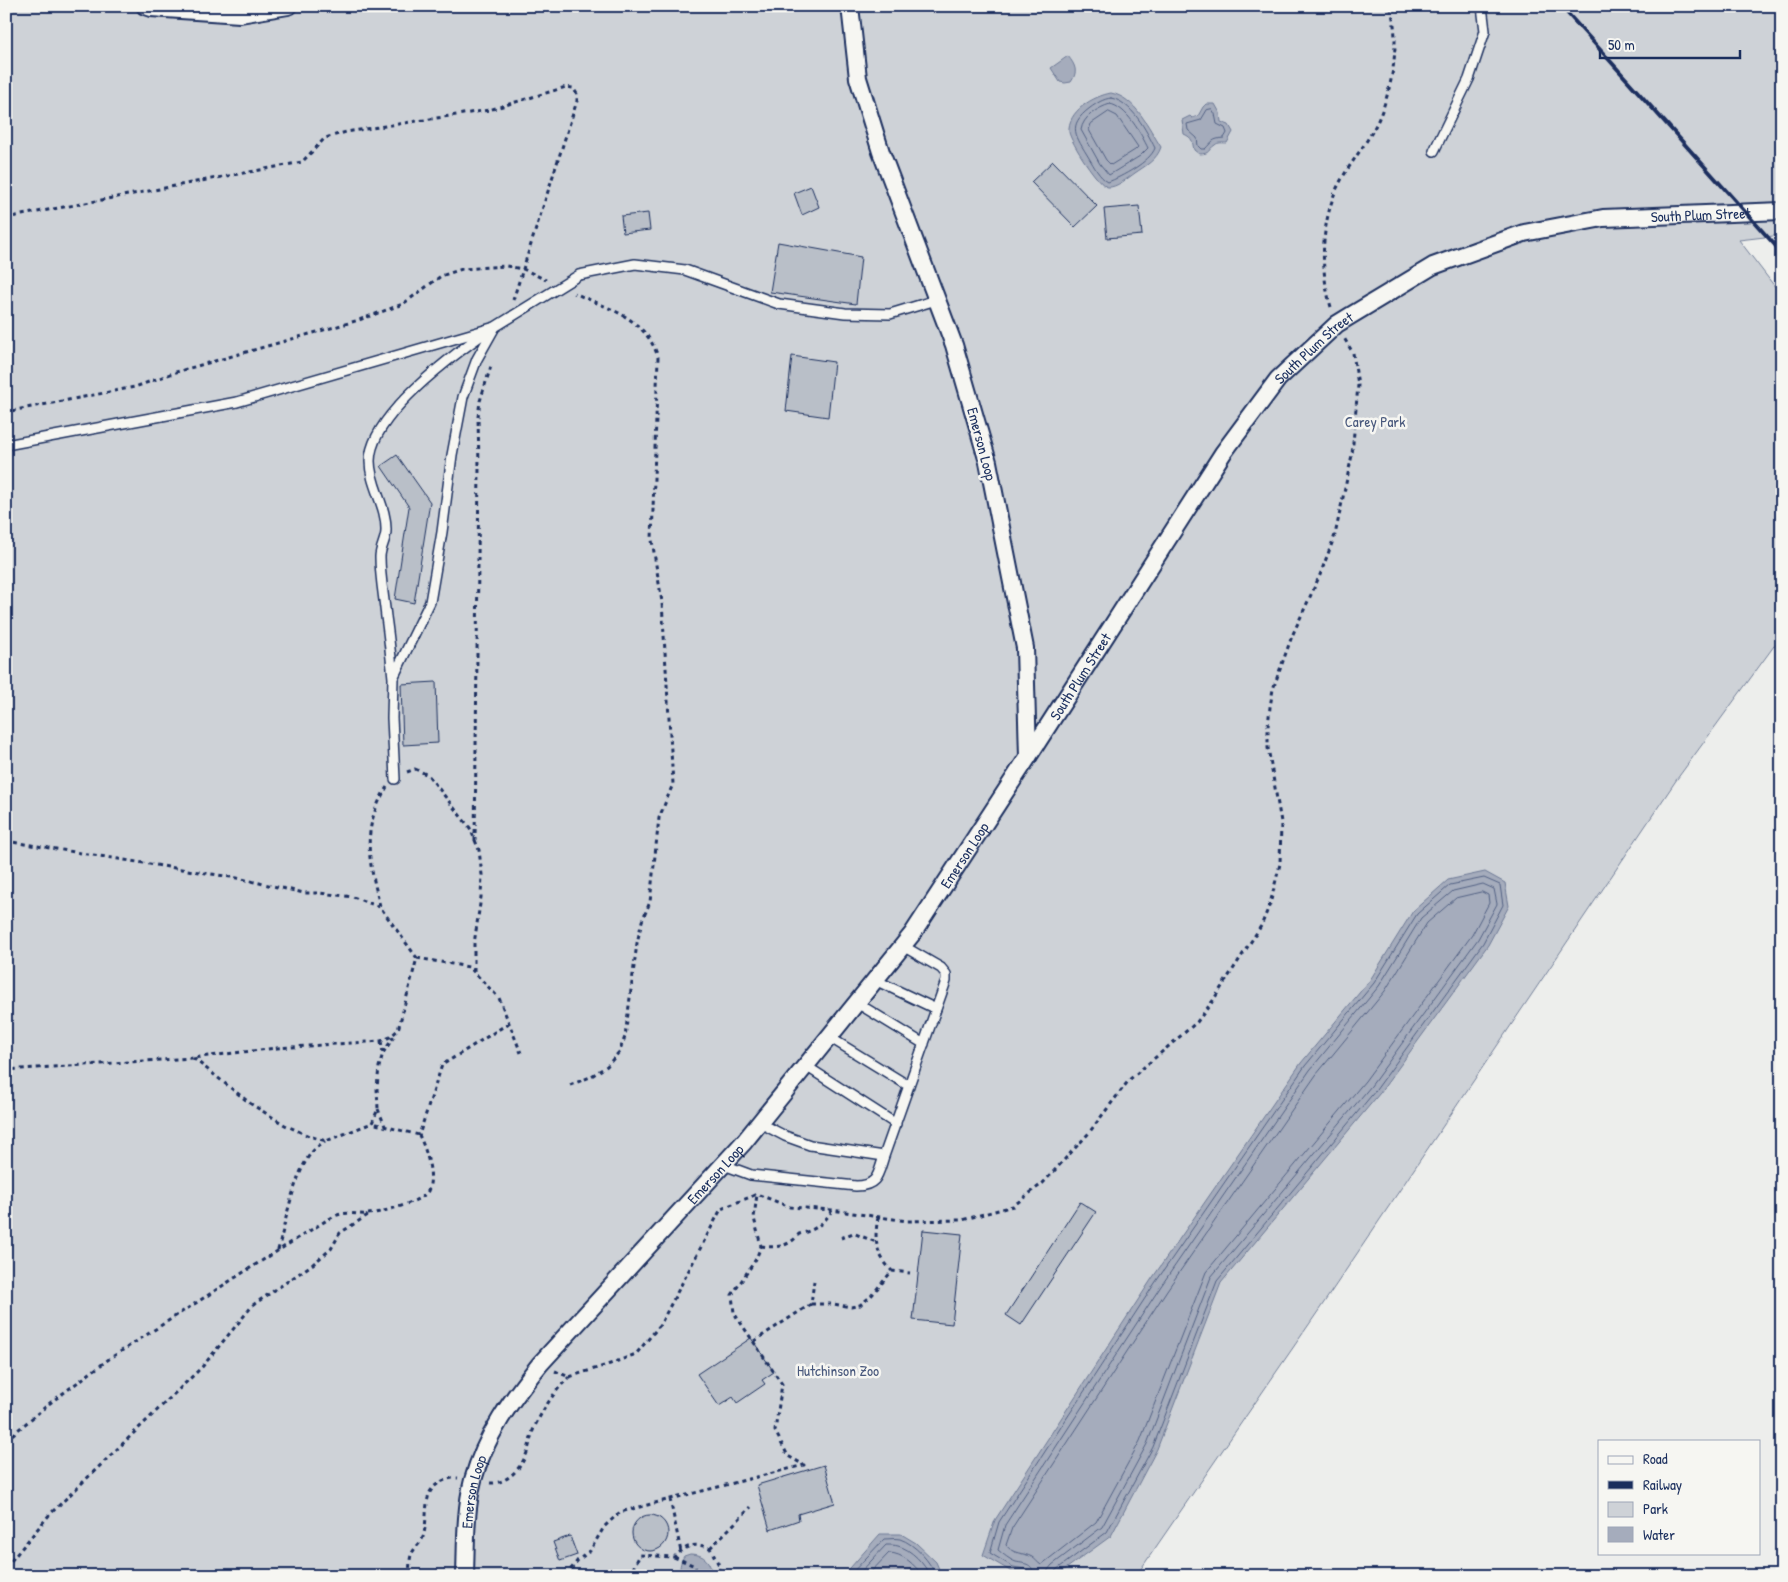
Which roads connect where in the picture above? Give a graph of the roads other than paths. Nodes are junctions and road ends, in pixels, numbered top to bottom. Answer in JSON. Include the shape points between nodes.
{"nodes":[{"id":1,"x":145,"y":6,"type":"edge"},
{"id":2,"x":288,"y":6,"type":"edge"},
{"id":3,"x":850,"y":6,"type":"edge"},
{"id":4,"x":1482,"y":6,"type":"edge"},
{"id":5,"x":1434,"y":150,"type":"dead end"},
{"id":6,"x":1782,"y":211,"type":"edge"},
{"id":7,"x":936,"y":300,"type":"junction"},
{"id":8,"x":495,"y":327,"type":"junction"},
{"id":9,"x":6,"y":445,"type":"edge"},
{"id":10,"x":392,"y":678,"type":"junction"},
{"id":11,"x":1028,"y":757,"type":"junction"},
{"id":12,"x":395,"y":779,"type":"road end"},
{"id":13,"x":904,"y":946,"type":"junction"},
{"id":14,"x":876,"y":980,"type":"junction"},
{"id":15,"x":857,"y":1003,"type":"junction"},
{"id":16,"x":936,"y":1009,"type":"junction"},
{"id":17,"x":829,"y":1037,"type":"junction"},
{"id":18,"x":924,"y":1044,"type":"junction"},
{"id":19,"x":806,"y":1066,"type":"junction"},
{"id":20,"x":909,"y":1086,"type":"junction"},
{"id":21,"x":760,"y":1123,"type":"junction"},
{"id":22,"x":896,"y":1124,"type":"junction"},
{"id":23,"x":884,"y":1156,"type":"junction"},
{"id":24,"x":724,"y":1165,"type":"junction"},
{"id":25,"x":465,"y":1576,"type":"edge"}],
"edges":[{"from":1,"to":2,"type":"street","via":[[240,14]]},
{"from":3,"to":7,"type":"street","name":"Emerson Loop","via":[[858,78],[881,152]]},
{"from":4,"to":5,"type":"lane","via":[[1485,31],[1469,79]]},
{"from":6,"to":11,"type":"street","name":"South Plum Street","via":[[1603,218],[1524,233],[1433,266],[1338,324],[1278,379],[1223,453]]},
{"from":7,"to":8,"type":"lane","via":[[890,314],[845,313],[779,304],[685,270],[635,264],[579,275]]},
{"from":7,"to":11,"type":"street","name":"Emerson Loop","via":[[954,345],[988,462],[1025,648]]},
{"from":8,"to":9,"type":"lane","via":[[237,402]]},
{"from":8,"to":10,"type":"lane","via":[[477,359],[463,397],[430,602]]},
{"from":8,"to":10,"type":"lane","via":[[463,348],[419,385],[392,412],[375,437],[370,461],[387,532],[380,555]]},
{"from":10,"to":12,"type":"lane"},
{"from":11,"to":13,"type":"street","name":"Emerson Loop"},
{"from":13,"to":14,"type":"street","name":"Emerson Loop"},
{"from":13,"to":16,"type":"lane","via":[[942,968],[946,974]]},
{"from":14,"to":15,"type":"street","name":"Emerson Loop"},
{"from":14,"to":16,"type":"lane"},
{"from":15,"to":17,"type":"street","name":"Emerson Loop"},
{"from":15,"to":18,"type":"lane"},
{"from":16,"to":18,"type":"lane"},
{"from":17,"to":19,"type":"street","name":"Emerson Loop"},
{"from":17,"to":20,"type":"lane"},
{"from":18,"to":20,"type":"lane"},
{"from":19,"to":21,"type":"street","name":"Emerson Loop"},
{"from":19,"to":22,"type":"lane"},
{"from":20,"to":22,"type":"lane"},
{"from":21,"to":23,"type":"lane","via":[[810,1145]]},
{"from":21,"to":24,"type":"street","name":"Emerson Loop"},
{"from":22,"to":23,"type":"lane"},
{"from":23,"to":24,"type":"lane","via":[[877,1178],[865,1186],[751,1175]]},
{"from":24,"to":25,"type":"street","name":"Emerson Loop","via":[[540,1364],[496,1424],[473,1481],[468,1509]]}]}
